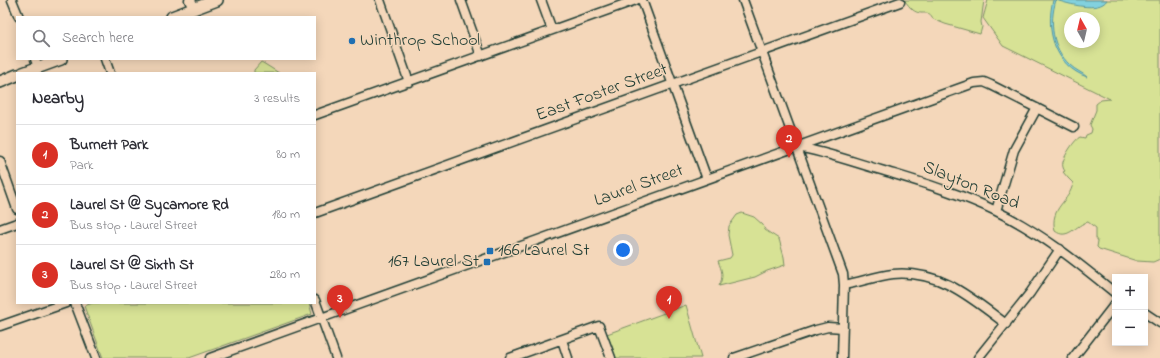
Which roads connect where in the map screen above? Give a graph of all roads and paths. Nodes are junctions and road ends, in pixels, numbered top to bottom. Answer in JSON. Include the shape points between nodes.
{"nodes":[{"id":1,"x":12,"y":0,"type":"edge"},
{"id":2,"x":217,"y":0,"type":"edge"},
{"id":3,"x":380,"y":0,"type":"edge"},
{"id":4,"x":461,"y":0,"type":"edge"},
{"id":5,"x":541,"y":0,"type":"edge"},
{"id":6,"x":636,"y":0,"type":"edge"},
{"id":7,"x":642,"y":0,"type":"edge"},
{"id":8,"x":743,"y":0,"type":"edge"},
{"id":9,"x":900,"y":2,"type":"dead end"},
{"id":10,"x":192,"y":4,"type":"edge"},
{"id":11,"x":19,"y":16,"type":"edge"},
{"id":12,"x":174,"y":16,"type":"edge"},
{"id":13,"x":552,"y":30,"type":"junction"},
{"id":14,"x":762,"y":52,"type":"junction"},
{"id":15,"x":481,"y":56,"type":"junction"},
{"id":16,"x":54,"y":60,"type":"edge"},
{"id":17,"x":104,"y":60,"type":"edge"},
{"id":18,"x":37,"y":63,"type":"edge"},
{"id":19,"x":24,"y":72,"type":"edge"},
{"id":20,"x":110,"y":72,"type":"edge"},
{"id":21,"x":16,"y":75,"type":"edge"},
{"id":22,"x":0,"y":82,"type":"edge"},
{"id":23,"x":409,"y":82,"type":"junction"},
{"id":24,"x":673,"y":84,"type":"junction"},
{"id":25,"x":1037,"y":108,"type":"junction"},
{"id":26,"x":316,"y":115,"type":"edge"},
{"id":27,"x":1074,"y":127,"type":"dead end"},
{"id":28,"x":796,"y":147,"type":"junction"},
{"id":29,"x":0,"y":161,"type":"edge"},
{"id":30,"x":707,"y":179,"type":"junction"},
{"id":31,"x":16,"y":206,"type":"edge"},
{"id":32,"x":996,"y":211,"type":"junction"},
{"id":33,"x":316,"y":213,"type":"edge"},
{"id":34,"x":16,"y":223,"type":"edge"},
{"id":35,"x":0,"y":229,"type":"edge"},
{"id":36,"x":1060,"y":249,"type":"junction"},
{"id":37,"x":844,"y":285,"type":"junction"},
{"id":38,"x":1112,"y":291,"type":"edge"},
{"id":39,"x":316,"y":303,"type":"edge"},
{"id":40,"x":63,"y":304,"type":"edge"},
{"id":41,"x":75,"y":304,"type":"edge"},
{"id":42,"x":1112,"y":308,"type":"edge"},
{"id":43,"x":1148,"y":315,"type":"edge"},
{"id":44,"x":321,"y":318,"type":"junction"},
{"id":45,"x":1160,"y":323,"type":"edge"},
{"id":46,"x":1006,"y":324,"type":"junction"},
{"id":47,"x":0,"y":326,"type":"edge"},
{"id":48,"x":843,"y":328,"type":"junction"},
{"id":49,"x":562,"y":340,"type":"junction"},
{"id":50,"x":739,"y":357,"type":"edge"},
{"id":51,"x":96,"y":358,"type":"edge"},
{"id":52,"x":210,"y":358,"type":"edge"},
{"id":53,"x":336,"y":358,"type":"edge"},
{"id":54,"x":510,"y":358,"type":"edge"},
{"id":55,"x":568,"y":358,"type":"edge"},
{"id":56,"x":611,"y":358,"type":"edge"},
{"id":57,"x":842,"y":358,"type":"edge"},
{"id":58,"x":978,"y":358,"type":"edge"},
{"id":59,"x":1073,"y":358,"type":"edge"}],
"edges":[{"from":1,"to":11,"type":"street"},
{"from":2,"to":10,"type":"main road"},
{"from":3,"to":23,"type":"street"},
{"from":4,"to":15,"type":"street"},
{"from":5,"to":13,"type":"street"},
{"from":6,"to":13,"type":"street"},
{"from":7,"to":24,"type":"street"},
{"from":8,"to":14,"type":"street"},
{"from":9,"to":14,"type":"street","name":"East Foster Street"},
{"from":10,"to":12,"type":"main road"},
{"from":13,"to":15,"type":"street"},
{"from":14,"to":24,"type":"street","name":"East Foster Street"},
{"from":14,"to":28,"type":"street"},
{"from":15,"to":23,"type":"street"},
{"from":16,"to":18,"type":"main road"},
{"from":17,"to":20,"type":"street"},
{"from":18,"to":19,"type":"main road"},
{"from":21,"to":22,"type":"main road"},
{"from":23,"to":26,"type":"street"},
{"from":24,"to":30,"type":"street"},
{"from":24,"to":33,"type":"street","name":"East Foster Street"},
{"from":25,"to":27,"type":"street","name":"Laurel Street"},
{"from":25,"to":28,"type":"street","name":"Laurel Street","via":[[989,84],[977,82]]},
{"from":25,"to":32,"type":"street","via":[[1014,150]]},
{"from":28,"to":30,"type":"street","name":"Laurel Street"},
{"from":28,"to":32,"type":"street","name":"Slayton Road","via":[[818,151],[929,185]]},
{"from":28,"to":37,"type":"street","via":[[842,271]]},
{"from":29,"to":31,"type":"street"},
{"from":30,"to":44,"type":"street","name":"Laurel Street"},
{"from":32,"to":36,"type":"street","name":"Slayton Road"},
{"from":34,"to":35,"type":"street"},
{"from":36,"to":38,"type":"street","name":"Slayton Road"},
{"from":36,"to":46,"type":"street"},
{"from":37,"to":46,"type":"street","via":[[893,274],[926,276],[957,288]]},
{"from":37,"to":48,"type":"street"},
{"from":39,"to":44,"type":"street"},
{"from":40,"to":47,"type":"street"},
{"from":41,"to":51,"type":"street"},
{"from":42,"to":59,"type":"street"},
{"from":43,"to":45,"type":"street"},
{"from":44,"to":52,"type":"street","name":"Laurel Street"},
{"from":44,"to":53,"type":"street"},
{"from":46,"to":58,"type":"street"},
{"from":48,"to":50,"type":"street","via":[[816,330]]},
{"from":48,"to":57,"type":"street"},
{"from":49,"to":54,"type":"street"},
{"from":49,"to":55,"type":"street"},
{"from":49,"to":56,"type":"street","via":[[600,326]]}]}
